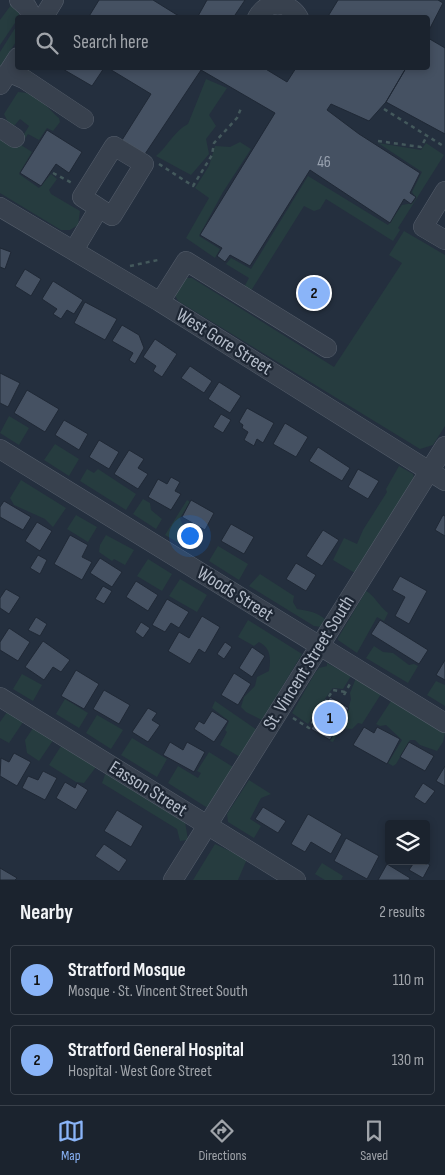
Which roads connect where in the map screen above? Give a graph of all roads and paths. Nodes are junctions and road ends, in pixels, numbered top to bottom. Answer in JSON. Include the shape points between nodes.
{"nodes":[{"id":1,"x":19,"y":0,"type":"edge"},
{"id":2,"x":54,"y":0,"type":"edge"},
{"id":3,"x":283,"y":2,"type":"edge"},
{"id":4,"x":31,"y":15,"type":"edge"},
{"id":5,"x":45,"y":15,"type":"edge"},
{"id":6,"x":259,"y":15,"type":"edge"},
{"id":7,"x":297,"y":15,"type":"edge"},
{"id":8,"x":9,"y":71,"type":"edge"},
{"id":9,"x":384,"y":109,"type":"dead end"},
{"id":10,"x":84,"y":119,"type":"dead end"},
{"id":11,"x":427,"y":136,"type":"junction"},
{"id":12,"x":378,"y":141,"type":"dead end"},
{"id":13,"x":445,"y":147,"type":"edge"},
{"id":14,"x":445,"y":191,"type":"edge"},
{"id":15,"x":0,"y":207,"type":"edge"},
{"id":16,"x":99,"y":208,"type":"dead end"},
{"id":17,"x":445,"y":240,"type":"edge"},
{"id":18,"x":74,"y":250,"type":"junction"},
{"id":19,"x":158,"y":260,"type":"dead end"},
{"id":20,"x":126,"y":267,"type":"dead end"},
{"id":21,"x":160,"y":302,"type":"junction"},
{"id":22,"x":327,"y":348,"type":"dead end"},
{"id":23,"x":445,"y":446,"type":"edge"},
{"id":24,"x":0,"y":450,"type":"edge"},
{"id":25,"x":437,"y":476,"type":"edge"},
{"id":26,"x":320,"y":646,"type":"junction"},
{"id":27,"x":352,"y":678,"type":"dead end"},
{"id":28,"x":0,"y":697,"type":"edge"},
{"id":29,"x":286,"y":714,"type":"dead end"},
{"id":30,"x":445,"y":723,"type":"edge"},
{"id":31,"x":207,"y":826,"type":"junction"},
{"id":32,"x":173,"y":880,"type":"edge"},
{"id":33,"x":296,"y":880,"type":"edge"}],
"edges":[{"from":1,"to":4,"type":"street"},
{"from":2,"to":5,"type":"street"},
{"from":3,"to":6,"type":"street","via":[[265,7]]},
{"from":3,"to":7,"type":"street","via":[[294,9]]},
{"from":8,"to":10,"type":"street"},
{"from":9,"to":11,"type":"path"},
{"from":11,"to":12,"type":"path","via":[[421,147]]},
{"from":11,"to":13,"type":"path"},
{"from":14,"to":17,"type":"street","via":[[423,227]]},
{"from":15,"to":18,"type":"street","name":"West Gore Street"},
{"from":16,"to":18,"type":"street"},
{"from":18,"to":21,"type":"street","name":"West Gore Street"},
{"from":19,"to":20,"type":"path"},
{"from":21,"to":22,"type":"street","via":[[186,261]]},
{"from":21,"to":25,"type":"street","name":"West Gore Street"},
{"from":23,"to":25,"type":"street","name":"St. Vincent Street South"},
{"from":24,"to":26,"type":"street","name":"Woods Street"},
{"from":25,"to":26,"type":"street","name":"St. Vincent Street South"},
{"from":26,"to":30,"type":"street","name":"Woods Street"},
{"from":26,"to":31,"type":"street","name":"St. Vincent Street South"},
{"from":27,"to":29,"type":"path","via":[[344,693],[333,690],[309,728]]},
{"from":28,"to":31,"type":"street","name":"Easson Street"},
{"from":31,"to":32,"type":"street","name":"St. Vincent Street South"},
{"from":31,"to":33,"type":"street","name":"Easson Street"}]}
